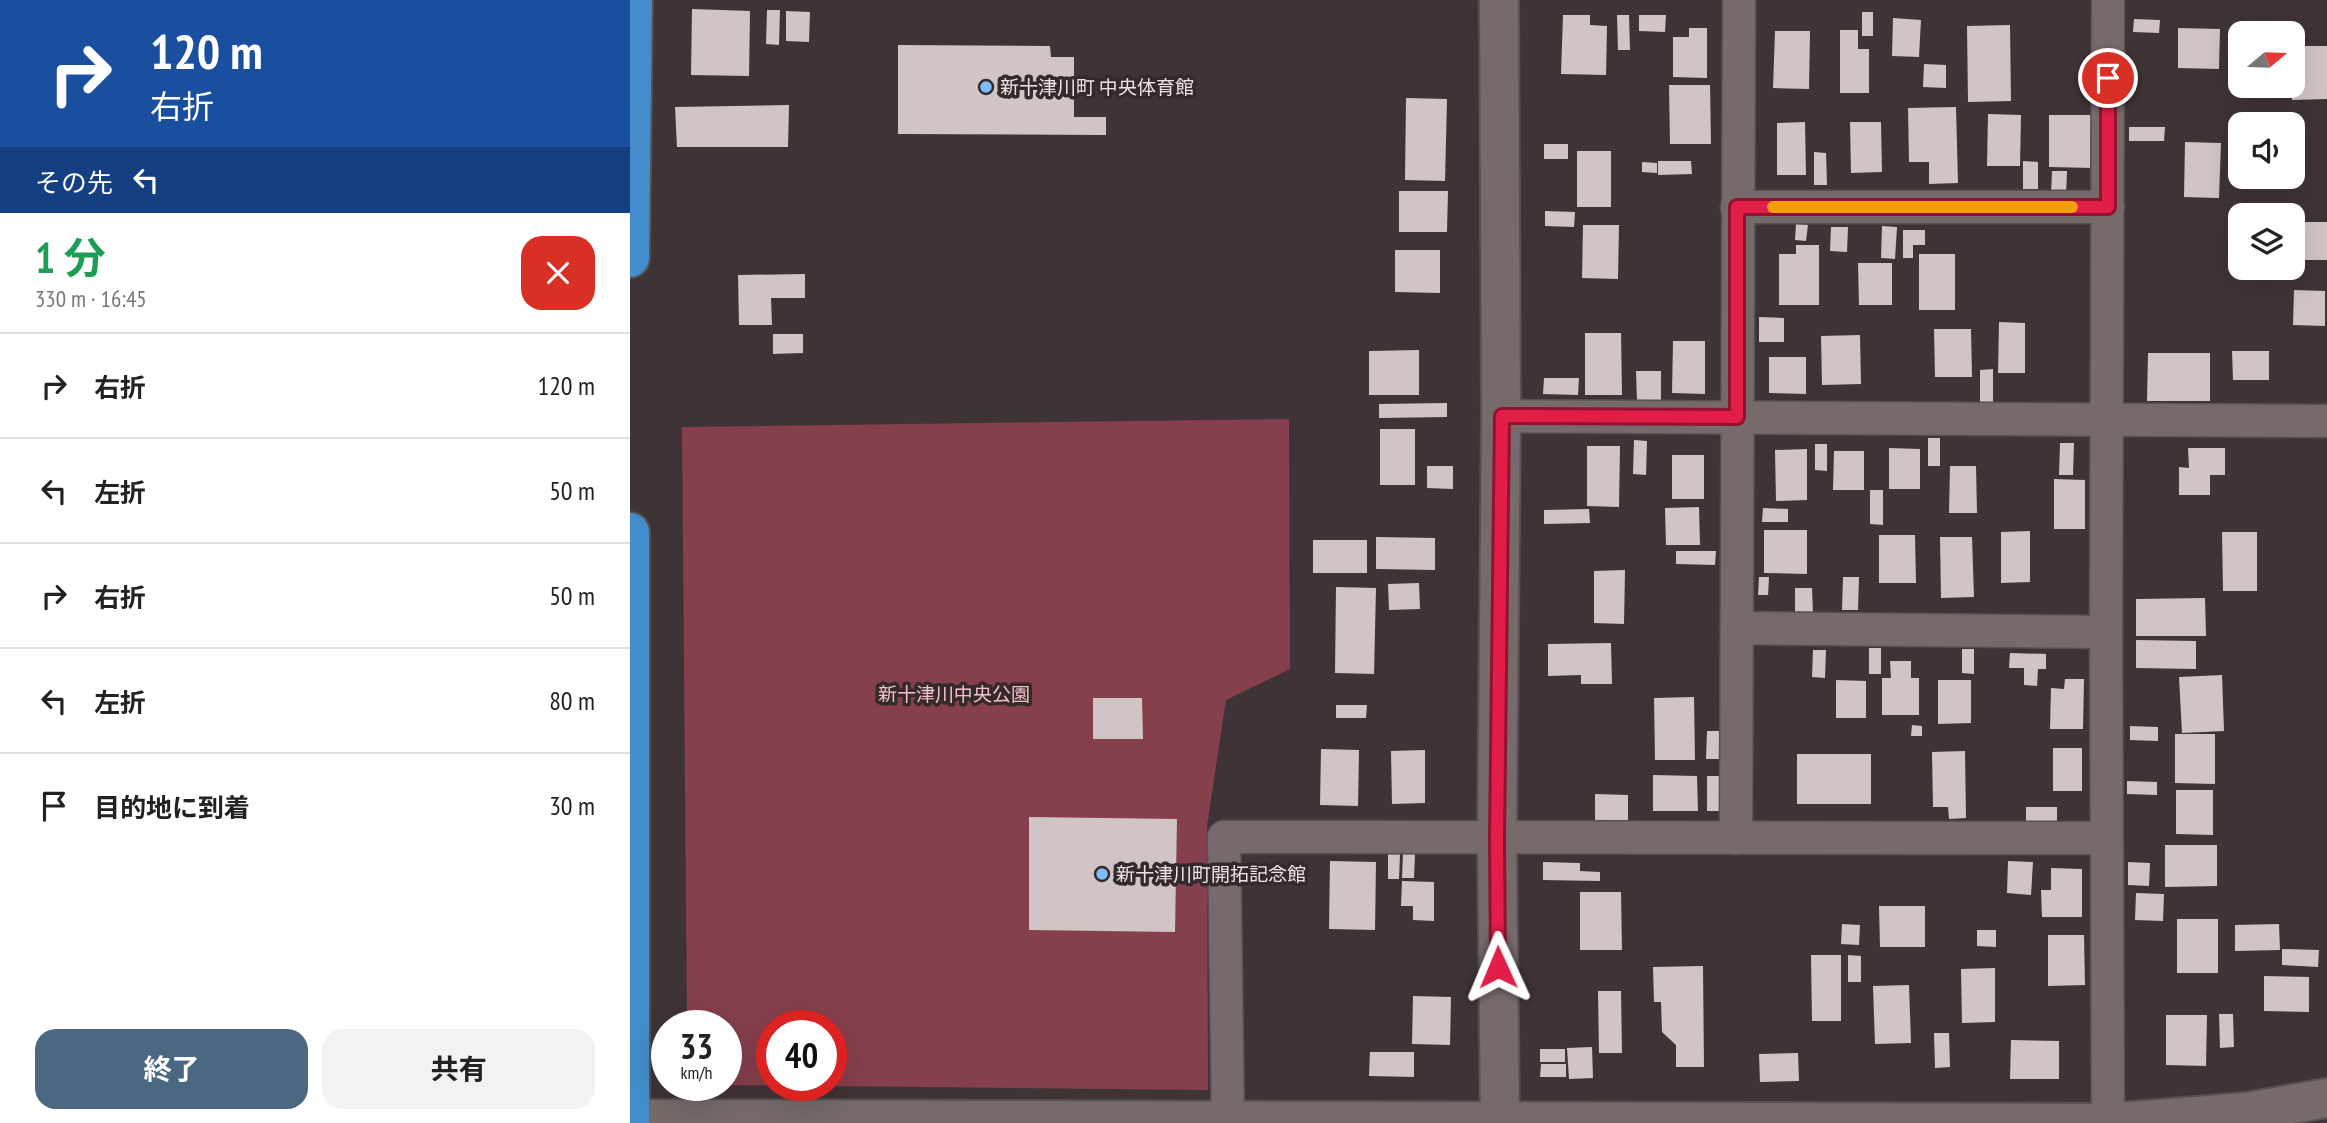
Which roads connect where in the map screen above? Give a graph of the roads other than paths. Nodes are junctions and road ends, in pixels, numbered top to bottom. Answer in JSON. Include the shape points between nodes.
{"nodes":[{"id":1,"x":633,"y":0,"type":"edge"},
{"id":2,"x":1499,"y":0,"type":"edge"},
{"id":3,"x":1739,"y":0,"type":"edge"},
{"id":4,"x":2108,"y":0,"type":"edge"},
{"id":5,"x":1737,"y":207,"type":"junction"},
{"id":6,"x":2108,"y":207,"type":"junction"},
{"id":7,"x":630,"y":258,"type":"edge"},
{"id":8,"x":1502,"y":416,"type":"junction"},
{"id":9,"x":1737,"y":417,"type":"junction"},
{"id":10,"x":2107,"y":420,"type":"junction"},
{"id":11,"x":2327,"y":421,"type":"edge"},
{"id":12,"x":630,"y":532,"type":"edge"},
{"id":13,"x":1737,"y":628,"type":"junction"},
{"id":14,"x":2106,"y":632,"type":"junction"},
{"id":15,"x":1497,"y":838,"type":"junction"},
{"id":16,"x":1736,"y":838,"type":"junction"},
{"id":17,"x":2106,"y":838,"type":"junction"},
{"id":18,"x":2327,"y":1098,"type":"edge"},
{"id":19,"x":2246,"y":1118,"type":"edge"},
{"id":20,"x":631,"y":1119,"type":"edge"},
{"id":21,"x":1228,"y":1121,"type":"edge"},
{"id":22,"x":1500,"y":1122,"type":"edge"},
{"id":23,"x":2109,"y":1123,"type":"edge"}],
"edges":[{"from":1,"to":7,"type":"highway"},
{"from":2,"to":8,"type":"street"},
{"from":3,"to":5,"type":"street"},
{"from":4,"to":6,"type":"street"},
{"from":5,"to":6,"type":"street"},
{"from":5,"to":9,"type":"street"},
{"from":6,"to":10,"type":"street"},
{"from":8,"to":9,"type":"street"},
{"from":8,"to":15,"type":"street"},
{"from":9,"to":10,"type":"street"},
{"from":9,"to":13,"type":"street"},
{"from":10,"to":11,"type":"street"},
{"from":10,"to":14,"type":"street"},
{"from":12,"to":20,"type":"highway"},
{"from":13,"to":14,"type":"street"},
{"from":13,"to":16,"type":"street"},
{"from":14,"to":17,"type":"street"},
{"from":15,"to":16,"type":"street"},
{"from":15,"to":21,"type":"street","via":[[1224,837]]},
{"from":15,"to":22,"type":"street"},
{"from":16,"to":17,"type":"street"},
{"from":17,"to":23,"type":"street"},
{"from":18,"to":19,"type":"street"},
{"from":19,"to":23,"type":"street"},
{"from":20,"to":21,"type":"street"},
{"from":21,"to":22,"type":"street"},
{"from":22,"to":23,"type":"street"}]}
